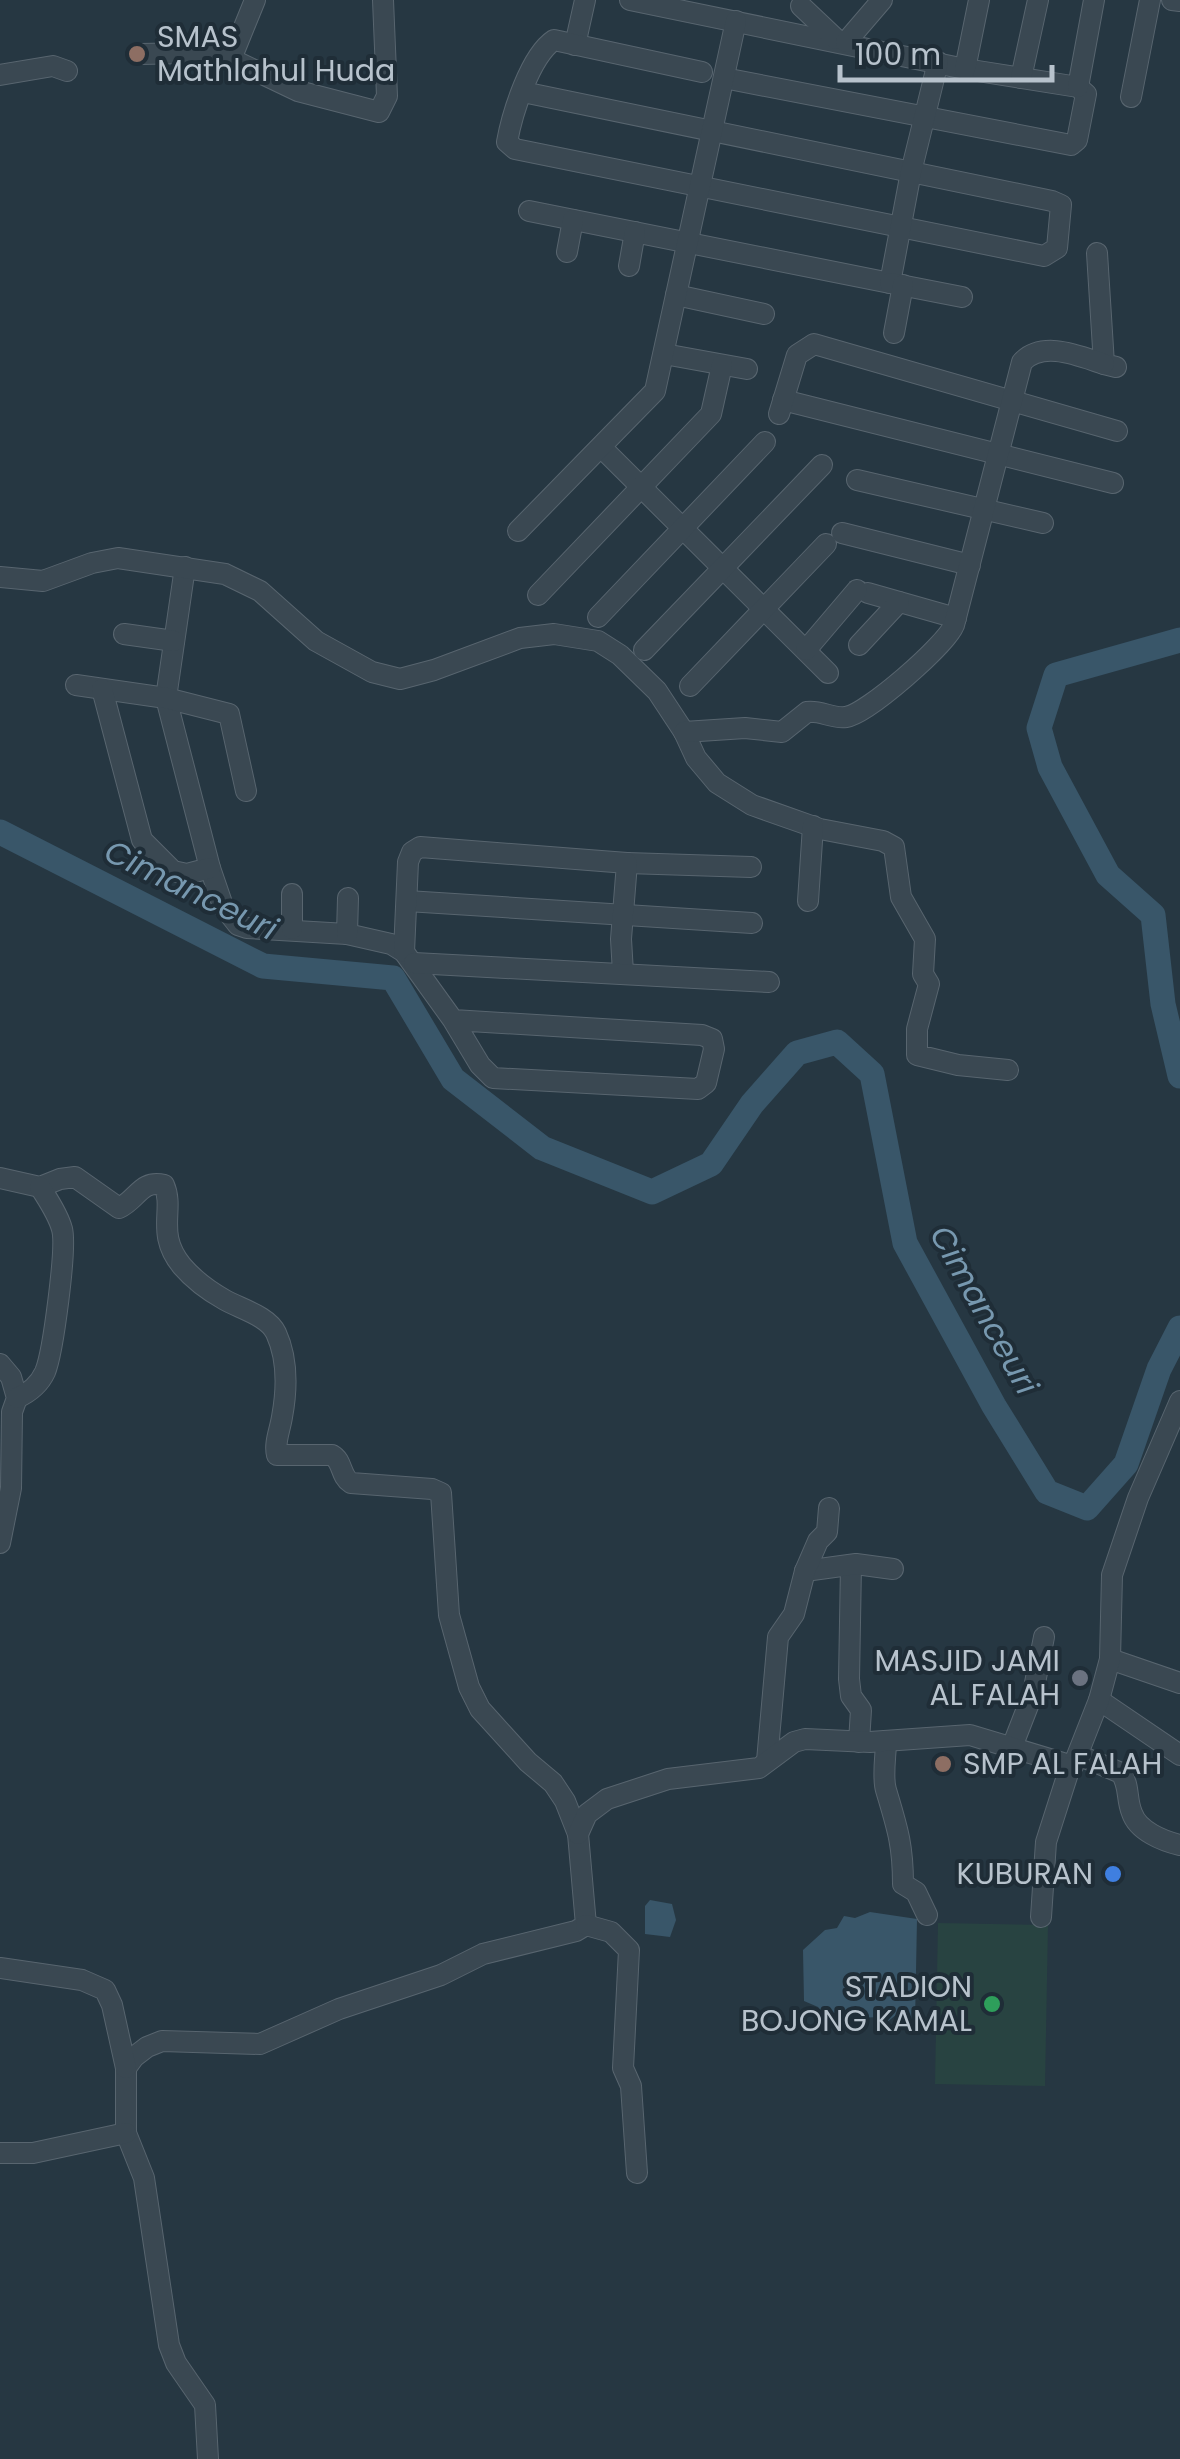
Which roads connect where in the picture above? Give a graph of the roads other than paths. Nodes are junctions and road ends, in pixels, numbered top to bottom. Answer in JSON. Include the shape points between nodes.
{"nodes":[{"id":1,"x":256,"y":0,"type":"edge"},
{"id":2,"x":382,"y":0,"type":"edge"},
{"id":3,"x":585,"y":0,"type":"edge"},
{"id":4,"x":630,"y":0,"type":"edge"},
{"id":5,"x":979,"y":0,"type":"edge"},
{"id":6,"x":1038,"y":0,"type":"edge"},
{"id":7,"x":1094,"y":0,"type":"edge"},
{"id":8,"x":1150,"y":0,"type":"edge"},
{"id":9,"x":1172,"y":0,"type":"edge"},
{"id":10,"x":878,"y":1,"type":"edge"},
{"id":11,"x":1180,"y":1,"type":"edge"},
{"id":12,"x":670,"y":4,"type":"edge"},
{"id":13,"x":800,"y":6,"type":"dead end"},
{"id":14,"x":736,"y":21,"type":"junction"},
{"id":15,"x":842,"y":42,"type":"junction"},
{"id":16,"x":575,"y":45,"type":"junction"},
{"id":17,"x":141,"y":54,"type":"dead end"},
{"id":18,"x":231,"y":58,"type":"junction"},
{"id":19,"x":938,"y":62,"type":"junction"},
{"id":20,"x":965,"y":69,"type":"junction"},
{"id":21,"x":66,"y":71,"type":"dead end"},
{"id":22,"x":702,"y":72,"type":"dead end"},
{"id":23,"x":0,"y":76,"type":"edge"},
{"id":24,"x":724,"y":78,"type":"junction"},
{"id":25,"x":1020,"y":78,"type":"junction"},
{"id":26,"x":1078,"y":87,"type":"junction"},
{"id":27,"x":523,"y":92,"type":"junction"},
{"id":28,"x":1130,"y":97,"type":"dead end"},
{"id":29,"x":923,"y":118,"type":"junction"},
{"id":30,"x":713,"y":132,"type":"junction"},
{"id":31,"x":911,"y":172,"type":"junction"},
{"id":32,"x":702,"y":188,"type":"junction"},
{"id":33,"x":529,"y":210,"type":"dead end"},
{"id":34,"x":573,"y":220,"type":"junction"},
{"id":35,"x":900,"y":228,"type":"junction"},
{"id":36,"x":635,"y":232,"type":"junction"},
{"id":37,"x":687,"y":242,"type":"junction"},
{"id":38,"x":566,"y":252,"type":"dead end"},
{"id":39,"x":1097,"y":253,"type":"dead end"},
{"id":40,"x":628,"y":266,"type":"dead end"},
{"id":41,"x":896,"y":284,"type":"junction"},
{"id":42,"x":676,"y":296,"type":"junction"},
{"id":43,"x":962,"y":298,"type":"dead end"},
{"id":44,"x":764,"y":314,"type":"dead end"},
{"id":45,"x":894,"y":333,"type":"dead end"},
{"id":46,"x":664,"y":354,"type":"junction"},
{"id":47,"x":722,"y":364,"type":"junction"},
{"id":48,"x":747,"y":370,"type":"dead end"},
{"id":49,"x":1011,"y":401,"type":"junction"},
{"id":50,"x":1117,"y":431,"type":"dead end"},
{"id":51,"x":765,"y":442,"type":"dead end"},
{"id":52,"x":602,"y":448,"type":"junction"},
{"id":53,"x":998,"y":456,"type":"junction"},
{"id":54,"x":822,"y":465,"type":"dead end"},
{"id":55,"x":857,"y":480,"type":"dead end"},
{"id":56,"x":1112,"y":483,"type":"dead end"},
{"id":57,"x":642,"y":487,"type":"junction"},
{"id":58,"x":983,"y":508,"type":"junction"},
{"id":59,"x":1043,"y":523,"type":"dead end"},
{"id":60,"x":683,"y":528,"type":"junction"},
{"id":61,"x":518,"y":531,"type":"dead end"},
{"id":62,"x":970,"y":565,"type":"junction"},
{"id":63,"x":185,"y":567,"type":"junction"},
{"id":64,"x":723,"y":568,"type":"junction"},
{"id":65,"x":0,"y":578,"type":"edge"},
{"id":66,"x":538,"y":595,"type":"dead end"},
{"id":67,"x":899,"y":602,"type":"junction"},
{"id":68,"x":764,"y":609,"type":"junction"},
{"id":69,"x":598,"y":617,"type":"dead end"},
{"id":70,"x":956,"y":618,"type":"junction"},
{"id":71,"x":124,"y":634,"type":"dead end"},
{"id":72,"x":174,"y":641,"type":"junction"},
{"id":73,"x":859,"y":645,"type":"dead end"},
{"id":74,"x":644,"y":650,"type":"dead end"},
{"id":75,"x":806,"y":650,"type":"junction"},
{"id":76,"x":828,"y":673,"type":"dead end"},
{"id":77,"x":76,"y":685,"type":"dead end"},
{"id":78,"x":690,"y":686,"type":"dead end"},
{"id":79,"x":102,"y":689,"type":"junction"},
{"id":80,"x":166,"y":698,"type":"junction"},
{"id":81,"x":684,"y":732,"type":"junction"},
{"id":82,"x":246,"y":790,"type":"dead end"},
{"id":83,"x":813,"y":826,"type":"junction"},
{"id":84,"x":627,"y":862,"type":"junction"},
{"id":85,"x":751,"y":866,"type":"dead end"},
{"id":86,"x":210,"y":868,"type":"junction"},
{"id":87,"x":292,"y":894,"type":"dead end"},
{"id":88,"x":348,"y":898,"type":"dead end"},
{"id":89,"x":408,"y":901,"type":"junction"},
{"id":90,"x":808,"y":902,"type":"dead end"},
{"id":91,"x":623,"y":917,"type":"junction"},
{"id":92,"x":752,"y":924,"type":"dead end"},
{"id":93,"x":292,"y":929,"type":"junction"},
{"id":94,"x":347,"y":934,"type":"junction"},
{"id":95,"x":409,"y":957,"type":"junction"},
{"id":96,"x":623,"y":973,"type":"junction"},
{"id":97,"x":768,"y":982,"type":"dead end"},
{"id":98,"x":454,"y":1020,"type":"junction"},
{"id":99,"x":1008,"y":1070,"type":"dead end"},
{"id":100,"x":0,"y":1178,"type":"edge"},
{"id":101,"x":40,"y":1187,"type":"junction"},
{"id":102,"x":0,"y":1364,"type":"edge"},
{"id":103,"x":17,"y":1398,"type":"junction"},
{"id":104,"x":1180,"y":1401,"type":"edge"},
{"id":105,"x":829,"y":1508,"type":"dead end"},
{"id":106,"x":0,"y":1543,"type":"edge"},
{"id":107,"x":851,"y":1565,"type":"junction"},
{"id":108,"x":894,"y":1569,"type":"dead end"},
{"id":109,"x":805,"y":1571,"type":"junction"},
{"id":110,"x":1044,"y":1637,"type":"dead end"},
{"id":111,"x":1110,"y":1659,"type":"junction"},
{"id":112,"x":1180,"y":1683,"type":"edge"},
{"id":113,"x":1099,"y":1700,"type":"junction"},
{"id":114,"x":886,"y":1741,"type":"junction"},
{"id":115,"x":860,"y":1742,"type":"junction"},
{"id":116,"x":1012,"y":1747,"type":"junction"},
{"id":117,"x":1180,"y":1755,"type":"edge"},
{"id":118,"x":767,"y":1761,"type":"junction"},
{"id":119,"x":1074,"y":1761,"type":"junction"},
{"id":120,"x":578,"y":1834,"type":"junction"},
{"id":121,"x":1180,"y":1845,"type":"edge"},
{"id":122,"x":927,"y":1915,"type":"dead end"},
{"id":123,"x":1041,"y":1917,"type":"dead end"},
{"id":124,"x":586,"y":1925,"type":"junction"},
{"id":125,"x":0,"y":1968,"type":"edge"},
{"id":126,"x":126,"y":2068,"type":"junction"},
{"id":127,"x":126,"y":2134,"type":"junction"},
{"id":128,"x":0,"y":2152,"type":"edge"},
{"id":129,"x":637,"y":2173,"type":"dead end"},
{"id":130,"x":208,"y":2459,"type":"edge"}],
"edges":[{"from":1,"to":18,"type":"street"},
{"from":2,"to":18,"type":"street","via":[[387,96],[379,112],[298,92]]},
{"from":3,"to":16,"type":"street"},
{"from":4,"to":12,"type":"street"},
{"from":5,"to":20,"type":"street"},
{"from":6,"to":25,"type":"street"},
{"from":7,"to":26,"type":"street"},
{"from":8,"to":28,"type":"street"},
{"from":9,"to":11,"type":"street"},
{"from":10,"to":15,"type":"street"},
{"from":12,"to":14,"type":"street"},
{"from":13,"to":15,"type":"street"},
{"from":14,"to":15,"type":"street"},
{"from":14,"to":24,"type":"street"},
{"from":15,"to":19,"type":"street"},
{"from":16,"to":22,"type":"street"},
{"from":16,"to":27,"type":"street","via":[[554,40],[543,48]]},
{"from":17,"to":18,"type":"street"},
{"from":19,"to":20,"type":"street"},
{"from":19,"to":29,"type":"street"},
{"from":20,"to":25,"type":"street"},
{"from":21,"to":23,"type":"street","via":[[54,66]]},
{"from":24,"to":29,"type":"street"},
{"from":24,"to":30,"type":"street"},
{"from":25,"to":26,"type":"street"},
{"from":26,"to":29,"type":"street","via":[[1086,101],[1071,146]]},
{"from":27,"to":30,"type":"street"},
{"from":27,"to":32,"type":"street","via":[[507,142],[515,149]]},
{"from":29,"to":31,"type":"street"},
{"from":30,"to":31,"type":"street"},
{"from":30,"to":32,"type":"street"},
{"from":31,"to":35,"type":"street"},
{"from":31,"to":35,"type":"street","via":[[1061,205],[1057,248],[1044,256]]},
{"from":32,"to":35,"type":"street"},
{"from":32,"to":37,"type":"street"},
{"from":33,"to":34,"type":"street"},
{"from":34,"to":36,"type":"street"},
{"from":34,"to":38,"type":"street"},
{"from":35,"to":41,"type":"street"},
{"from":36,"to":37,"type":"street"},
{"from":36,"to":40,"type":"street"},
{"from":37,"to":41,"type":"street"},
{"from":37,"to":42,"type":"street"},
{"from":39,"to":49,"type":"street","via":[[1110,366],[1031,352]]},
{"from":41,"to":43,"type":"street"},
{"from":41,"to":45,"type":"street"},
{"from":42,"to":44,"type":"street"},
{"from":42,"to":46,"type":"street"},
{"from":46,"to":47,"type":"street"},
{"from":46,"to":52,"type":"street","via":[[655,392]]},
{"from":47,"to":48,"type":"street"},
{"from":47,"to":57,"type":"street","via":[[711,414]]},
{"from":49,"to":50,"type":"street"},
{"from":49,"to":53,"type":"street"},
{"from":49,"to":53,"type":"street","via":[[814,344],[797,355],[781,407]]},
{"from":51,"to":60,"type":"street"},
{"from":52,"to":57,"type":"street"},
{"from":52,"to":61,"type":"street"},
{"from":53,"to":56,"type":"street"},
{"from":53,"to":58,"type":"street"},
{"from":54,"to":64,"type":"street"},
{"from":55,"to":58,"type":"street"},
{"from":57,"to":60,"type":"street"},
{"from":57,"to":66,"type":"street"},
{"from":58,"to":59,"type":"street"},
{"from":58,"to":62,"type":"street"},
{"from":60,"to":64,"type":"street"},
{"from":60,"to":69,"type":"street"},
{"from":62,"to":68,"type":"street","via":[[834,539]]},
{"from":62,"to":70,"type":"street"},
{"from":63,"to":65,"type":"street","via":[[118,558],[43,581]]},
{"from":63,"to":72,"type":"street"},
{"from":63,"to":81,"type":"street","via":[[248,584],[316,642],[388,676],[414,677],[520,638],[554,634],[598,641],[658,692]]},
{"from":64,"to":68,"type":"street"},
{"from":64,"to":74,"type":"street"},
{"from":67,"to":70,"type":"street"},
{"from":67,"to":73,"type":"street"},
{"from":67,"to":75,"type":"street","via":[[863,592]]},
{"from":68,"to":75,"type":"street"},
{"from":68,"to":78,"type":"street"},
{"from":70,"to":81,"type":"street","via":[[941,646],[856,714],[807,712],[782,732]]},
{"from":71,"to":72,"type":"street"},
{"from":72,"to":80,"type":"street"},
{"from":75,"to":76,"type":"street"},
{"from":77,"to":79,"type":"street"},
{"from":79,"to":80,"type":"street"},
{"from":79,"to":86,"type":"street","via":[[142,840],[173,871]]},
{"from":80,"to":82,"type":"street","via":[[229,714]]},
{"from":80,"to":86,"type":"street"},
{"from":81,"to":83,"type":"street","via":[[717,783],[752,805]]},
{"from":83,"to":90,"type":"street"},
{"from":83,"to":99,"type":"street","via":[[884,840],[896,852],[901,897],[925,938],[922,974],[929,984],[917,1056]]},
{"from":84,"to":85,"type":"street"},
{"from":84,"to":89,"type":"street","via":[[420,846],[410,855]]},
{"from":84,"to":91,"type":"street"},
{"from":86,"to":93,"type":"street","via":[[238,925]]},
{"from":87,"to":93,"type":"street"},
{"from":88,"to":94,"type":"street"},
{"from":89,"to":91,"type":"street"},
{"from":89,"to":95,"type":"street"},
{"from":91,"to":92,"type":"street"},
{"from":91,"to":96,"type":"street"},
{"from":93,"to":94,"type":"street"},
{"from":94,"to":95,"type":"street","via":[[391,944]]},
{"from":95,"to":96,"type":"street"},
{"from":95,"to":98,"type":"street"},
{"from":96,"to":97,"type":"street"},
{"from":98,"to":98,"type":"street","via":[[480,1066],[496,1078],[698,1090],[714,1049],[702,1035]]},
{"from":100,"to":101,"type":"street"},
{"from":101,"to":103,"type":"street","via":[[64,1243],[48,1362],[40,1382]]},
{"from":101,"to":120,"type":"street","via":[[75,1177],[120,1208],[142,1187],[164,1185],[166,1232],[181,1264],[206,1288],[275,1330],[285,1365],[277,1455],[332,1455],[351,1484],[441,1493],[449,1615],[473,1698],[560,1790]]},
{"from":102,"to":103,"type":"street"},
{"from":103,"to":106,"type":"street"},
{"from":104,"to":111,"type":"street","via":[[1112,1575]]},
{"from":105,"to":109,"type":"street","via":[[827,1532]]},
{"from":107,"to":108,"type":"street"},
{"from":107,"to":109,"type":"street"},
{"from":107,"to":115,"type":"street","via":[[849,1678],[862,1710]]},
{"from":109,"to":118,"type":"street","via":[[794,1614],[778,1637]]},
{"from":110,"to":116,"type":"street"},
{"from":111,"to":112,"type":"street"},
{"from":111,"to":113,"type":"street"},
{"from":113,"to":117,"type":"street"},
{"from":113,"to":119,"type":"street"},
{"from":114,"to":115,"type":"street"},
{"from":114,"to":116,"type":"street","via":[[970,1735]]},
{"from":114,"to":122,"type":"street","via":[[885,1789],[903,1844],[903,1884],[916,1892]]},
{"from":115,"to":118,"type":"street","via":[[805,1739]]},
{"from":116,"to":119,"type":"street"},
{"from":118,"to":120,"type":"street","via":[[752,1770],[668,1779],[607,1799],[588,1814]]},
{"from":119,"to":121,"type":"street","via":[[1121,1772],[1138,1823]]},
{"from":119,"to":123,"type":"street","via":[[1046,1842]]},
{"from":120,"to":124,"type":"street"},
{"from":124,"to":126,"type":"street","via":[[483,1954],[273,2040],[162,2040]]},
{"from":124,"to":129,"type":"street","via":[[612,1932],[629,1950],[623,2068],[631,2086]]},
{"from":125,"to":126,"type":"street","via":[[105,1990]]},
{"from":126,"to":127,"type":"street"},
{"from":127,"to":128,"type":"street","via":[[33,2153]]},
{"from":127,"to":130,"type":"street","via":[[144,2178],[172,2356],[205,2405]]}]}
